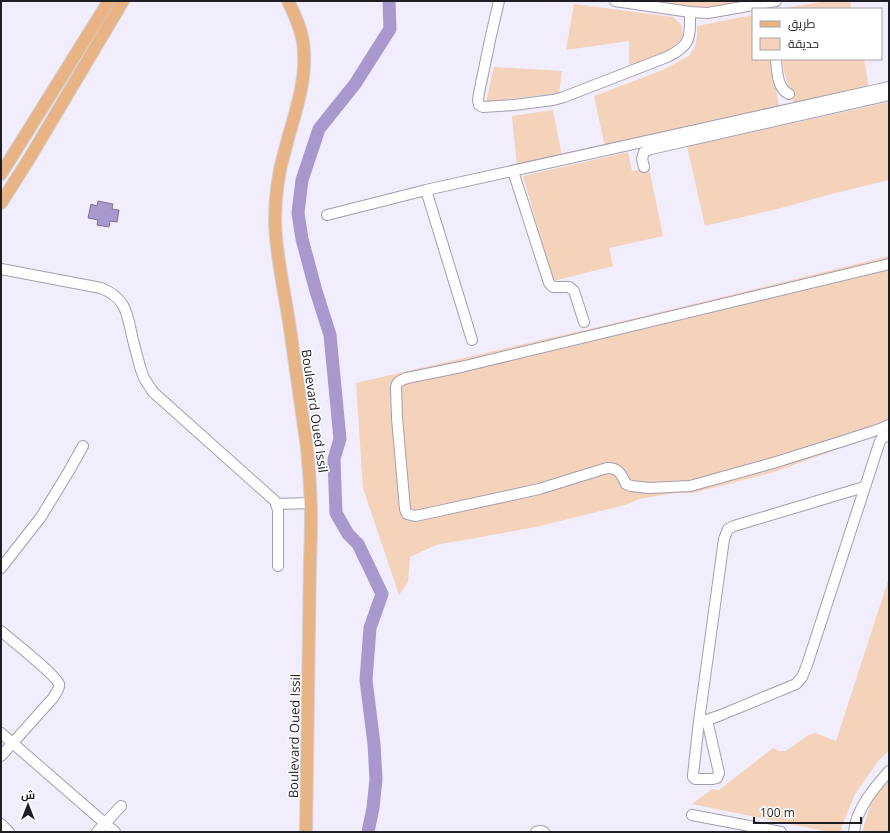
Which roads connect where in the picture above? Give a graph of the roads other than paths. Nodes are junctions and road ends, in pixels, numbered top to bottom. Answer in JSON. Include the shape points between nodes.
{"nodes":[{"id":1,"x":109,"y":1,"type":"edge"},
{"id":2,"x":123,"y":1,"type":"edge"},
{"id":3,"x":288,"y":1,"type":"edge"},
{"id":4,"x":499,"y":1,"type":"edge"},
{"id":5,"x":615,"y":1,"type":"edge"},
{"id":6,"x":652,"y":4,"type":"edge"},
{"id":7,"x":770,"y":4,"type":"edge"},
{"id":8,"x":690,"y":12,"type":"junction"},
{"id":9,"x":776,"y":60,"type":"edge"},
{"id":10,"x":889,"y":87,"type":"edge"},
{"id":11,"x":788,"y":94,"type":"dead end"},
{"id":12,"x":889,"y":95,"type":"edge"},
{"id":13,"x":644,"y":167,"type":"dead end"},
{"id":14,"x":513,"y":171,"type":"junction"},
{"id":15,"x":1,"y":174,"type":"edge"},
{"id":16,"x":426,"y":190,"type":"junction"},
{"id":17,"x":1,"y":203,"type":"edge"},
{"id":18,"x":328,"y":215,"type":"dead end"},
{"id":19,"x":889,"y":264,"type":"edge"},
{"id":20,"x":1,"y":269,"type":"edge"},
{"id":21,"x":584,"y":322,"type":"dead end"},
{"id":22,"x":472,"y":340,"type":"dead end"},
{"id":23,"x":889,"y":425,"type":"edge"},
{"id":24,"x":889,"y":436,"type":"edge"},
{"id":25,"x":83,"y":446,"type":"dead end"},
{"id":26,"x":864,"y":487,"type":"junction"},
{"id":27,"x":311,"y":503,"type":"junction"},
{"id":28,"x":276,"y":504,"type":"junction"},
{"id":29,"x":278,"y":566,"type":"dead end"},
{"id":30,"x":1,"y":568,"type":"edge"},
{"id":31,"x":1,"y":631,"type":"edge"},
{"id":32,"x":703,"y":721,"type":"junction"},
{"id":33,"x":1,"y":732,"type":"edge"},
{"id":34,"x":13,"y":742,"type":"junction"},
{"id":35,"x":1,"y":756,"type":"edge"},
{"id":36,"x":889,"y":771,"type":"edge"},
{"id":37,"x":121,"y":806,"type":"dead end"},
{"id":38,"x":692,"y":816,"type":"dead end"},
{"id":39,"x":105,"y":823,"type":"junction"},
{"id":40,"x":1,"y":824,"type":"edge"},
{"id":41,"x":9,"y":832,"type":"edge"},
{"id":42,"x":97,"y":832,"type":"edge"},
{"id":43,"x":115,"y":832,"type":"edge"},
{"id":44,"x":306,"y":832,"type":"edge"},
{"id":45,"x":536,"y":832,"type":"edge"},
{"id":46,"x":544,"y":832,"type":"edge"},
{"id":47,"x":781,"y":832,"type":"edge"},
{"id":48,"x":854,"y":832,"type":"edge"}],
"edges":[{"from":1,"to":15,"type":"main road"},
{"from":2,"to":17,"type":"main road"},
{"from":3,"to":27,"type":"main road","name":"Boulevard Oued Issil","via":[[302,38],[304,66],[300,94],[279,176],[275,223],[307,448]]},
{"from":4,"to":8,"type":"street","via":[[478,100],[479,105],[483,107],[564,97],[667,57],[685,46],[689,38]]},
{"from":5,"to":6,"type":"street"},
{"from":6,"to":8,"type":"street"},
{"from":7,"to":8,"type":"street","via":[[708,13]]},
{"from":9,"to":11,"type":"street","via":[[780,87]]},
{"from":10,"to":14,"type":"street"},
{"from":12,"to":13,"type":"street","via":[[651,149],[644,152]]},
{"from":14,"to":16,"type":"street"},
{"from":14,"to":21,"type":"street","via":[[549,283],[553,287],[569,286],[574,291]]},
{"from":16,"to":18,"type":"street"},
{"from":16,"to":22,"type":"street"},
{"from":19,"to":23,"type":"street","via":[[407,378],[396,384],[405,509],[407,514],[415,516],[539,489],[607,468],[619,471],[626,484],[631,486],[690,486],[844,441]]},
{"from":20,"to":28,"type":"street","via":[[101,288],[114,295],[127,312],[141,370],[153,392]]},
{"from":24,"to":26,"type":"street","via":[[883,437],[880,441]]},
{"from":25,"to":30,"type":"street","via":[[41,517]]},
{"from":26,"to":32,"type":"street","via":[[802,677],[796,684],[721,716]]},
{"from":26,"to":32,"type":"street","via":[[728,529],[724,539]]},
{"from":27,"to":28,"type":"street"},
{"from":27,"to":44,"type":"main road","name":"Boulevard Oued Issil"},
{"from":28,"to":29,"type":"street"},
{"from":31,"to":34,"type":"street","via":[[52,674],[59,683],[53,698]]},
{"from":32,"to":32,"type":"street","via":[[719,770],[717,778],[713,779],[693,777]]},
{"from":33,"to":34,"type":"street"},
{"from":34,"to":35,"type":"street"},
{"from":34,"to":39,"type":"street"},
{"from":36,"to":48,"type":"street","via":[[863,805]]},
{"from":37,"to":39,"type":"street"},
{"from":38,"to":47,"type":"street"},
{"from":39,"to":42,"type":"street"},
{"from":39,"to":43,"type":"street"},
{"from":40,"to":41,"type":"street"},
{"from":45,"to":46,"type":"street"}]}
